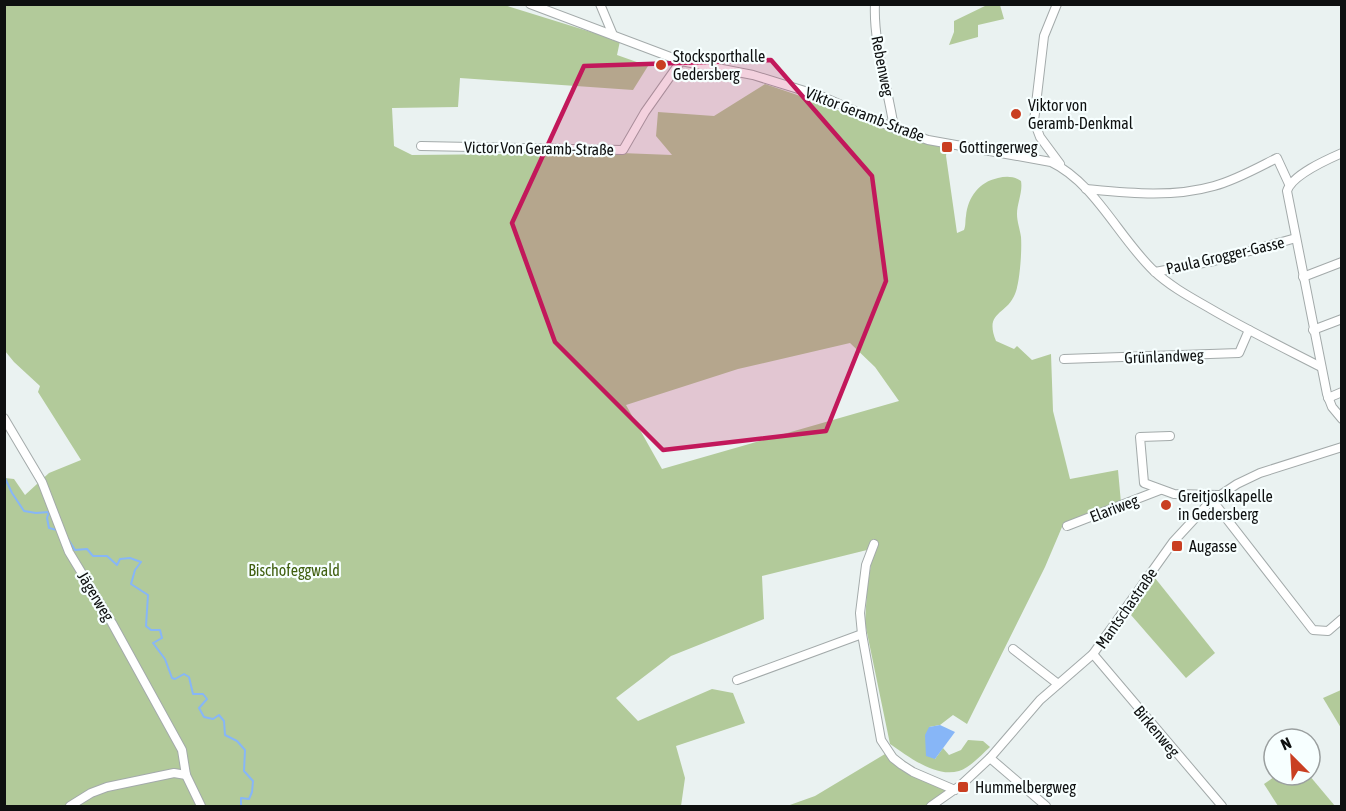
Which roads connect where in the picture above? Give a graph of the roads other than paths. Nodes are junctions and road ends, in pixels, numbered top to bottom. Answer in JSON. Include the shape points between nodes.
{"nodes":[{"id":1,"x":530,"y":4,"type":"edge"},
{"id":2,"x":600,"y":4,"type":"edge"},
{"id":3,"x":875,"y":4,"type":"edge"},
{"id":4,"x":1057,"y":4,"type":"edge"},
{"id":5,"x":613,"y":35,"type":"junction"},
{"id":6,"x":681,"y":61,"type":"junction"},
{"id":7,"x":894,"y":128,"type":"junction"},
{"id":8,"x":421,"y":146,"type":"dead end"},
{"id":9,"x":1341,"y":153,"type":"edge"},
{"id":10,"x":1062,"y":167,"type":"junction"},
{"id":11,"x":1289,"y":184,"type":"junction"},
{"id":12,"x":1086,"y":189,"type":"junction"},
{"id":13,"x":1296,"y":238,"type":"junction"},
{"id":14,"x":1341,"y":262,"type":"edge"},
{"id":15,"x":1155,"y":272,"type":"junction"},
{"id":16,"x":1303,"y":277,"type":"junction"},
{"id":17,"x":1341,"y":319,"type":"edge"},
{"id":18,"x":1249,"y":330,"type":"junction"},
{"id":19,"x":1313,"y":330,"type":"junction"},
{"id":20,"x":1064,"y":359,"type":"dead end"},
{"id":21,"x":1320,"y":367,"type":"junction"},
{"id":22,"x":1341,"y":392,"type":"edge"},
{"id":23,"x":1328,"y":398,"type":"junction"},
{"id":24,"x":4,"y":418,"type":"edge"},
{"id":25,"x":1341,"y":419,"type":"edge"},
{"id":26,"x":1170,"y":436,"type":"dead end"},
{"id":27,"x":1341,"y":447,"type":"edge"},
{"id":28,"x":1160,"y":490,"type":"junction"},
{"id":29,"x":1216,"y":497,"type":"junction"},
{"id":30,"x":1068,"y":526,"type":"dead end"},
{"id":31,"x":874,"y":544,"type":"dead end"},
{"id":32,"x":1341,"y":619,"type":"edge"},
{"id":33,"x":862,"y":634,"type":"junction"},
{"id":34,"x":1013,"y":649,"type":"dead end"},
{"id":35,"x":1093,"y":654,"type":"junction"},
{"id":36,"x":737,"y":680,"type":"dead end"},
{"id":37,"x":1058,"y":684,"type":"junction"},
{"id":38,"x":990,"y":758,"type":"junction"},
{"id":39,"x":186,"y":775,"type":"junction"},
{"id":40,"x":955,"y":790,"type":"junction"},
{"id":41,"x":70,"y":807,"type":"edge"},
{"id":42,"x":201,"y":807,"type":"edge"},
{"id":43,"x":931,"y":807,"type":"edge"},
{"id":44,"x":1046,"y":807,"type":"edge"},
{"id":45,"x":1222,"y":807,"type":"edge"}],
"edges":[{"from":1,"to":5,"type":"street","name":"Viktor Geramb-Straße"},
{"from":2,"to":5,"type":"street"},
{"from":3,"to":7,"type":"street","name":"Rebenweg","via":[[875,24]]},
{"from":4,"to":10,"type":"street","via":[[1044,36],[1034,121]]},
{"from":5,"to":6,"type":"street","name":"Viktor Geramb-Straße"},
{"from":6,"to":7,"type":"street","name":"Viktor Geramb-Straße","via":[[798,88]]},
{"from":6,"to":8,"type":"street","name":"Victor Von Geramb-Straße","via":[[623,150]]},
{"from":7,"to":10,"type":"street","name":"Viktor Geramb-Straße","via":[[934,141],[1034,158]]},
{"from":9,"to":11,"type":"street"},
{"from":10,"to":12,"type":"street","name":"Viktor Geramb-Straße"},
{"from":11,"to":12,"type":"street","via":[[1277,158],[1228,181],[1199,189],[1145,194]]},
{"from":11,"to":13,"type":"street"},
{"from":12,"to":15,"type":"street","name":"Viktor Geramb-Straße"},
{"from":13,"to":15,"type":"street","name":"Paula Grogger-Gasse","via":[[1214,261]]},
{"from":13,"to":16,"type":"street"},
{"from":14,"to":16,"type":"street"},
{"from":15,"to":18,"type":"street","name":"Viktor Geramb-Straße"},
{"from":16,"to":19,"type":"street"},
{"from":17,"to":19,"type":"street"},
{"from":18,"to":20,"type":"street","name":"Grünlandweg","via":[[1239,353]]},
{"from":18,"to":21,"type":"street","name":"Viktor Geramb-Straße"},
{"from":19,"to":21,"type":"street"},
{"from":21,"to":23,"type":"street"},
{"from":22,"to":23,"type":"street"},
{"from":23,"to":25,"type":"street"},
{"from":24,"to":39,"type":"street","name":"Jägerweg","via":[[42,482],[69,552],[182,750]]},
{"from":26,"to":28,"type":"street","name":"Elariweg","via":[[1140,437],[1144,483]]},
{"from":27,"to":29,"type":"street","name":"Mantschastraße","via":[[1260,473]]},
{"from":28,"to":29,"type":"street","name":"Elariweg"},
{"from":28,"to":30,"type":"street","name":"Elariweg"},
{"from":29,"to":32,"type":"street","via":[[1313,630],[1328,631]]},
{"from":29,"to":35,"type":"street","name":"Mantschastraße","via":[[1173,542]]},
{"from":31,"to":33,"type":"street","via":[[861,596]]},
{"from":33,"to":36,"type":"street"},
{"from":33,"to":40,"type":"street","via":[[877,726],[887,751],[913,772]]},
{"from":34,"to":37,"type":"street"},
{"from":35,"to":37,"type":"street","name":"Mantschastraße"},
{"from":35,"to":45,"type":"street","name":"Birkenweg"},
{"from":37,"to":38,"type":"street","name":"Mantschastraße"},
{"from":38,"to":40,"type":"street","name":"Mantschastraße"},
{"from":38,"to":44,"type":"street"},
{"from":39,"to":41,"type":"street","via":[[174,773],[107,787]]},
{"from":39,"to":42,"type":"street"},
{"from":40,"to":43,"type":"street","name":"Mantschastraße"}]}
